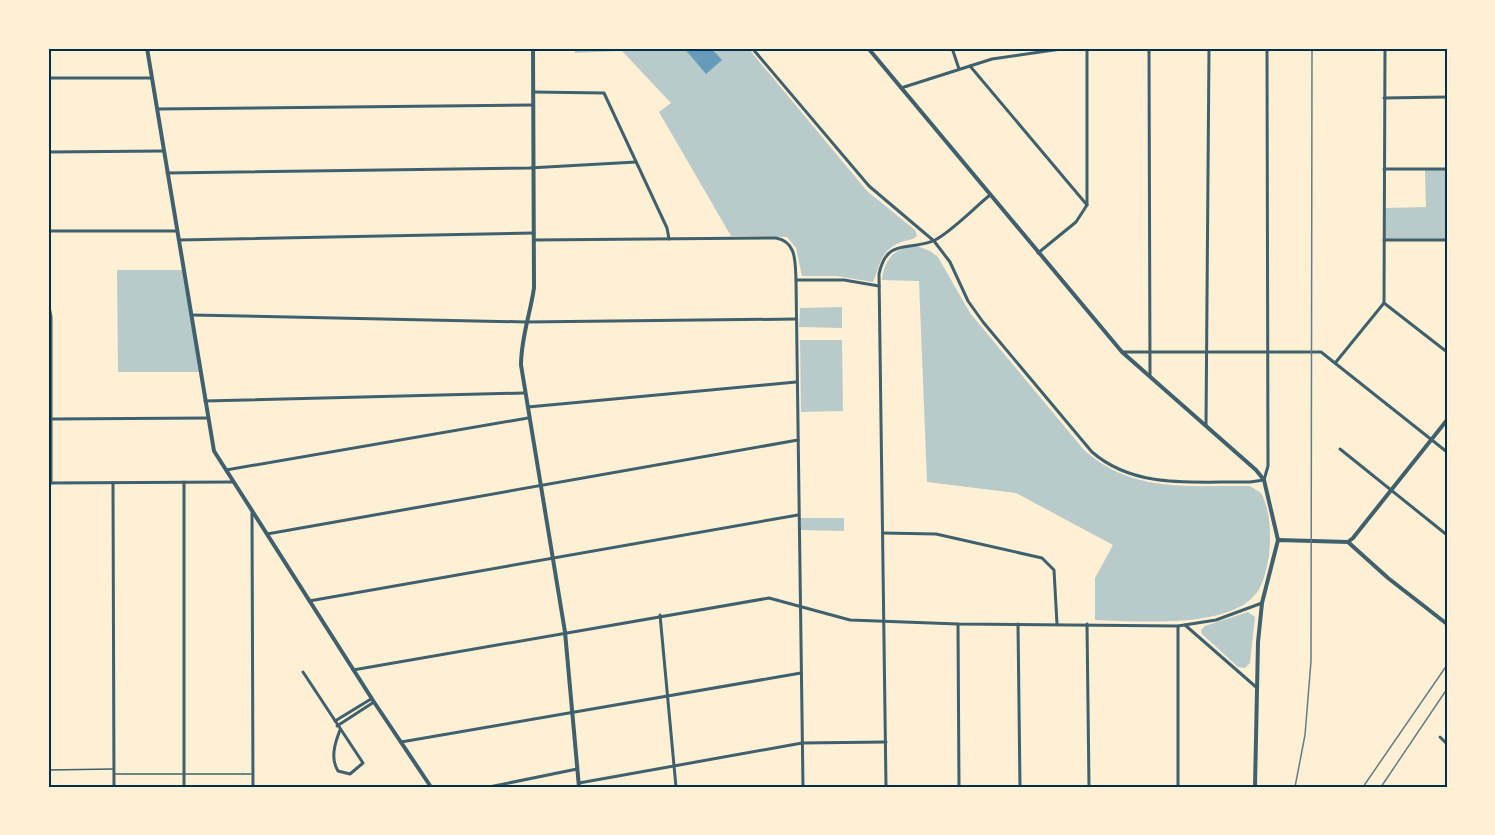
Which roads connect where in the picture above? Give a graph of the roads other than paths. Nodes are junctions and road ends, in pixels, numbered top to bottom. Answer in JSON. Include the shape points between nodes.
{"nodes":[{"id":1,"x":147,"y":48,"type":"edge"},
{"id":2,"x":533,"y":48,"type":"edge"},
{"id":3,"x":752,"y":48,"type":"edge"},
{"id":4,"x":868,"y":48,"type":"edge"},
{"id":5,"x":952,"y":48,"type":"edge"},
{"id":6,"x":1068,"y":48,"type":"edge"},
{"id":7,"x":1087,"y":48,"type":"edge"},
{"id":8,"x":1149,"y":48,"type":"edge"},
{"id":9,"x":1209,"y":48,"type":"edge"},
{"id":10,"x":1267,"y":48,"type":"edge"},
{"id":11,"x":1384,"y":48,"type":"edge"},
{"id":12,"x":970,"y":66,"type":"junction"},
{"id":13,"x":959,"y":69,"type":"junction"},
{"id":14,"x":48,"y":78,"type":"edge"},
{"id":15,"x":151,"y":78,"type":"junction"},
{"id":16,"x":901,"y":88,"type":"junction"},
{"id":17,"x":533,"y":92,"type":"junction"},
{"id":18,"x":1447,"y":97,"type":"edge"},
{"id":19,"x":1384,"y":98,"type":"junction"},
{"id":20,"x":533,"y":105,"type":"junction"},
{"id":21,"x":157,"y":108,"type":"junction"},
{"id":22,"x":163,"y":151,"type":"junction"},
{"id":23,"x":48,"y":152,"type":"edge"},
{"id":24,"x":636,"y":162,"type":"junction"},
{"id":25,"x":534,"y":166,"type":"junction"},
{"id":26,"x":1384,"y":169,"type":"junction"},
{"id":27,"x":1447,"y":169,"type":"edge"},
{"id":28,"x":167,"y":173,"type":"junction"},
{"id":29,"x":990,"y":195,"type":"junction"},
{"id":30,"x":1087,"y":205,"type":"junction"},
{"id":31,"x":48,"y":231,"type":"edge"},
{"id":32,"x":176,"y":231,"type":"junction"},
{"id":33,"x":534,"y":233,"type":"junction"},
{"id":34,"x":669,"y":239,"type":"junction"},
{"id":35,"x":177,"y":240,"type":"junction"},
{"id":36,"x":534,"y":240,"type":"junction"},
{"id":37,"x":1384,"y":240,"type":"junction"},
{"id":38,"x":1447,"y":240,"type":"edge"},
{"id":39,"x":934,"y":241,"type":"junction"},
{"id":40,"x":1038,"y":253,"type":"junction"},
{"id":41,"x":796,"y":280,"type":"junction"},
{"id":42,"x":879,"y":286,"type":"junction"},
{"id":43,"x":48,"y":300,"type":"edge"},
{"id":44,"x":1384,"y":303,"type":"junction"},
{"id":45,"x":190,"y":315,"type":"junction"},
{"id":46,"x":796,"y":319,"type":"junction"},
{"id":47,"x":526,"y":322,"type":"junction"},
{"id":48,"x":1268,"y":351,"type":"junction"},
{"id":49,"x":1122,"y":352,"type":"junction"},
{"id":50,"x":1149,"y":352,"type":"junction"},
{"id":51,"x":1209,"y":352,"type":"junction"},
{"id":52,"x":1447,"y":352,"type":"edge"},
{"id":53,"x":1336,"y":362,"type":"junction"},
{"id":54,"x":1150,"y":377,"type":"junction"},
{"id":55,"x":797,"y":382,"type":"junction"},
{"id":56,"x":524,"y":393,"type":"junction"},
{"id":57,"x":205,"y":401,"type":"junction"},
{"id":58,"x":526,"y":407,"type":"junction"},
{"id":59,"x":208,"y":418,"type":"junction"},
{"id":60,"x":528,"y":418,"type":"junction"},
{"id":61,"x":51,"y":419,"type":"junction"},
{"id":62,"x":1447,"y":420,"type":"edge"},
{"id":63,"x":1206,"y":425,"type":"junction"},
{"id":64,"x":798,"y":440,"type":"junction"},
{"id":65,"x":1432,"y":441,"type":"junction"},
{"id":66,"x":1340,"y":449,"type":"dead end"},
{"id":67,"x":1447,"y":452,"type":"edge"},
{"id":68,"x":226,"y":470,"type":"junction"},
{"id":69,"x":1264,"y":480,"type":"junction"},
{"id":70,"x":184,"y":482,"type":"junction"},
{"id":71,"x":233,"y":482,"type":"junction"},
{"id":72,"x":50,"y":483,"type":"edge"},
{"id":73,"x":113,"y":483,"type":"junction"},
{"id":74,"x":540,"y":485,"type":"junction"},
{"id":75,"x":1392,"y":491,"type":"junction"},
{"id":76,"x":252,"y":512,"type":"junction"},
{"id":77,"x":798,"y":515,"type":"junction"},
{"id":78,"x":883,"y":533,"type":"junction"},
{"id":79,"x":265,"y":534,"type":"junction"},
{"id":80,"x":1447,"y":535,"type":"edge"},
{"id":81,"x":1278,"y":540,"type":"junction"},
{"id":82,"x":1348,"y":542,"type":"junction"},
{"id":83,"x":553,"y":557,"type":"junction"},
{"id":84,"x":309,"y":601,"type":"junction"},
{"id":85,"x":1263,"y":603,"type":"junction"},
{"id":86,"x":799,"y":607,"type":"junction"},
{"id":87,"x":660,"y":615,"type":"junction"},
{"id":88,"x":883,"y":622,"type":"junction"},
{"id":89,"x":958,"y":624,"type":"junction"},
{"id":90,"x":1018,"y":624,"type":"junction"},
{"id":91,"x":1057,"y":624,"type":"junction"},
{"id":92,"x":1087,"y":624,"type":"junction"},
{"id":93,"x":1447,"y":624,"type":"edge"},
{"id":94,"x":1185,"y":625,"type":"junction"},
{"id":95,"x":1178,"y":626,"type":"junction"},
{"id":96,"x":565,"y":632,"type":"junction"},
{"id":97,"x":353,"y":670,"type":"junction"},
{"id":98,"x":303,"y":672,"type":"dead end"},
{"id":99,"x":801,"y":673,"type":"junction"},
{"id":100,"x":1256,"y":687,"type":"junction"},
{"id":101,"x":669,"y":696,"type":"junction"},
{"id":102,"x":372,"y":701,"type":"junction"},
{"id":103,"x":573,"y":712,"type":"junction"},
{"id":104,"x":335,"y":721,"type":"junction"},
{"id":105,"x":339,"y":728,"type":"junction"},
{"id":106,"x":1440,"y":737,"type":"dead end"},
{"id":107,"x":401,"y":742,"type":"junction"},
{"id":108,"x":802,"y":742,"type":"junction"},
{"id":109,"x":886,"y":742,"type":"junction"},
{"id":110,"x":1447,"y":744,"type":"edge"},
{"id":111,"x":675,"y":765,"type":"junction"},
{"id":112,"x":114,"y":769,"type":"junction"},
{"id":113,"x":577,"y":769,"type":"junction"},
{"id":114,"x":48,"y":770,"type":"edge"},
{"id":115,"x":114,"y":774,"type":"junction"},
{"id":116,"x":184,"y":774,"type":"junction"},
{"id":117,"x":253,"y":774,"type":"junction"},
{"id":118,"x":579,"y":785,"type":"edge"},
{"id":119,"x":114,"y":787,"type":"edge"},
{"id":120,"x":184,"y":787,"type":"edge"},
{"id":121,"x":253,"y":787,"type":"edge"},
{"id":122,"x":431,"y":787,"type":"edge"},
{"id":123,"x":489,"y":787,"type":"edge"},
{"id":124,"x":676,"y":787,"type":"edge"},
{"id":125,"x":803,"y":787,"type":"edge"},
{"id":126,"x":886,"y":787,"type":"edge"},
{"id":127,"x":959,"y":787,"type":"edge"},
{"id":128,"x":1020,"y":787,"type":"edge"},
{"id":129,"x":1089,"y":787,"type":"edge"},
{"id":130,"x":1178,"y":787,"type":"edge"},
{"id":131,"x":1255,"y":787,"type":"edge"}],
"edges":[{"from":1,"to":15,"type":"street"},
{"from":2,"to":17,"type":"street"},
{"from":3,"to":39,"type":"street","via":[[869,186]]},
{"from":4,"to":16,"type":"street"},
{"from":5,"to":13,"type":"street"},
{"from":6,"to":12,"type":"street"},
{"from":7,"to":30,"type":"street"},
{"from":8,"to":50,"type":"street"},
{"from":9,"to":51,"type":"street"},
{"from":10,"to":48,"type":"street"},
{"from":11,"to":19,"type":"street"},
{"from":12,"to":13,"type":"street"},
{"from":12,"to":30,"type":"street"},
{"from":13,"to":16,"type":"street"},
{"from":14,"to":15,"type":"street"},
{"from":15,"to":21,"type":"street"},
{"from":16,"to":29,"type":"street"},
{"from":17,"to":20,"type":"street"},
{"from":17,"to":24,"type":"street","via":[[602,92]]},
{"from":18,"to":19,"type":"street"},
{"from":19,"to":26,"type":"street"},
{"from":20,"to":21,"type":"street"},
{"from":20,"to":25,"type":"street"},
{"from":21,"to":22,"type":"street"},
{"from":22,"to":23,"type":"street"},
{"from":22,"to":28,"type":"street"},
{"from":24,"to":25,"type":"street"},
{"from":24,"to":34,"type":"street"},
{"from":25,"to":28,"type":"street"},
{"from":25,"to":33,"type":"street"},
{"from":26,"to":27,"type":"street"},
{"from":26,"to":37,"type":"street"},
{"from":28,"to":32,"type":"street"},
{"from":29,"to":39,"type":"street"},
{"from":29,"to":40,"type":"street"},
{"from":30,"to":40,"type":"street","via":[[1076,222]]},
{"from":31,"to":32,"type":"street"},
{"from":32,"to":35,"type":"street"},
{"from":33,"to":35,"type":"street"},
{"from":33,"to":36,"type":"street"},
{"from":34,"to":36,"type":"street"},
{"from":34,"to":41,"type":"street","via":[[776,238],[787,242],[794,255]]},
{"from":35,"to":45,"type":"street"},
{"from":36,"to":47,"type":"street","via":[[534,288]]},
{"from":37,"to":38,"type":"street"},
{"from":37,"to":44,"type":"street"},
{"from":39,"to":42,"type":"street","via":[[898,247],[887,255],[881,264]]},
{"from":39,"to":69,"type":"street","via":[[983,322],[1100,459],[1143,479]]},
{"from":40,"to":49,"type":"street"},
{"from":41,"to":42,"type":"street","via":[[844,280]]},
{"from":41,"to":46,"type":"street"},
{"from":42,"to":78,"type":"street"},
{"from":43,"to":61,"type":"street"},
{"from":44,"to":52,"type":"street"},
{"from":44,"to":53,"type":"street"},
{"from":45,"to":47,"type":"street"},
{"from":45,"to":57,"type":"street"},
{"from":46,"to":47,"type":"street"},
{"from":46,"to":55,"type":"street"},
{"from":47,"to":56,"type":"street","via":[[520,350]]},
{"from":48,"to":51,"type":"street"},
{"from":48,"to":53,"type":"street","via":[[1317,351]]},
{"from":48,"to":69,"type":"street","via":[[1268,466]]},
{"from":49,"to":50,"type":"street"},
{"from":49,"to":54,"type":"street"},
{"from":50,"to":51,"type":"street"},
{"from":50,"to":54,"type":"street"},
{"from":51,"to":63,"type":"street"},
{"from":53,"to":65,"type":"street"},
{"from":54,"to":63,"type":"street"},
{"from":55,"to":58,"type":"street"},
{"from":55,"to":64,"type":"street"},
{"from":56,"to":57,"type":"street"},
{"from":56,"to":58,"type":"street"},
{"from":57,"to":59,"type":"street"},
{"from":58,"to":60,"type":"street"},
{"from":59,"to":61,"type":"street"},
{"from":59,"to":68,"type":"street","via":[[214,452]]},
{"from":60,"to":68,"type":"street"},
{"from":60,"to":74,"type":"street"},
{"from":61,"to":72,"type":"street"},
{"from":62,"to":65,"type":"street"},
{"from":63,"to":69,"type":"street"},
{"from":64,"to":74,"type":"street"},
{"from":64,"to":77,"type":"street"},
{"from":65,"to":67,"type":"street"},
{"from":65,"to":75,"type":"street"},
{"from":66,"to":75,"type":"street"},
{"from":68,"to":71,"type":"street"},
{"from":69,"to":81,"type":"street"},
{"from":70,"to":71,"type":"street"},
{"from":70,"to":73,"type":"street"},
{"from":70,"to":116,"type":"street"},
{"from":71,"to":76,"type":"street"},
{"from":72,"to":73,"type":"street"},
{"from":73,"to":112,"type":"street"},
{"from":74,"to":79,"type":"street"},
{"from":74,"to":83,"type":"street"},
{"from":75,"to":80,"type":"street"},
{"from":75,"to":82,"type":"street"},
{"from":76,"to":79,"type":"street"},
{"from":76,"to":117,"type":"street"},
{"from":77,"to":83,"type":"street"},
{"from":77,"to":86,"type":"street"},
{"from":78,"to":88,"type":"street"},
{"from":78,"to":91,"type":"street","via":[[936,534],[1042,558],[1054,570]]},
{"from":79,"to":84,"type":"street"},
{"from":81,"to":82,"type":"street"},
{"from":81,"to":85,"type":"street"},
{"from":82,"to":93,"type":"street"},
{"from":83,"to":84,"type":"street"},
{"from":83,"to":96,"type":"street"},
{"from":84,"to":97,"type":"street"},
{"from":85,"to":94,"type":"street","via":[[1216,620]]},
{"from":85,"to":100,"type":"street"},
{"from":86,"to":87,"type":"street","via":[[769,597]]},
{"from":86,"to":88,"type":"street","via":[[850,620]]},
{"from":86,"to":99,"type":"street"},
{"from":87,"to":96,"type":"street"},
{"from":87,"to":101,"type":"street"},
{"from":88,"to":89,"type":"street"},
{"from":88,"to":109,"type":"street"},
{"from":89,"to":90,"type":"street"},
{"from":89,"to":127,"type":"street"},
{"from":90,"to":91,"type":"street"},
{"from":90,"to":128,"type":"street"},
{"from":91,"to":92,"type":"street"},
{"from":92,"to":95,"type":"street"},
{"from":92,"to":129,"type":"street"},
{"from":94,"to":95,"type":"street"},
{"from":94,"to":100,"type":"street"},
{"from":95,"to":130,"type":"street"},
{"from":96,"to":97,"type":"street"},
{"from":96,"to":103,"type":"street"},
{"from":97,"to":102,"type":"street"},
{"from":98,"to":104,"type":"street"},
{"from":99,"to":101,"type":"street"},
{"from":99,"to":108,"type":"street"},
{"from":100,"to":131,"type":"street"},
{"from":101,"to":103,"type":"street"},
{"from":101,"to":111,"type":"street"},
{"from":102,"to":104,"type":"street"},
{"from":102,"to":105,"type":"street"},
{"from":102,"to":107,"type":"street"},
{"from":103,"to":107,"type":"street"},
{"from":103,"to":113,"type":"street"},
{"from":104,"to":105,"type":"street"},
{"from":105,"to":105,"type":"street","via":[[363,763],[350,774],[338,771],[335,765],[334,745]]},
{"from":106,"to":110,"type":"street"},
{"from":107,"to":122,"type":"street"},
{"from":108,"to":109,"type":"street"},
{"from":108,"to":111,"type":"street"},
{"from":108,"to":125,"type":"street"},
{"from":109,"to":126,"type":"street"},
{"from":111,"to":118,"type":"street"},
{"from":111,"to":124,"type":"street"},
{"from":112,"to":114,"type":"lane"},
{"from":112,"to":115,"type":"street"},
{"from":113,"to":118,"type":"street"},
{"from":113,"to":123,"type":"street"},
{"from":115,"to":116,"type":"lane"},
{"from":115,"to":119,"type":"street"},
{"from":116,"to":117,"type":"lane"},
{"from":116,"to":120,"type":"street"},
{"from":117,"to":121,"type":"street"}]}
